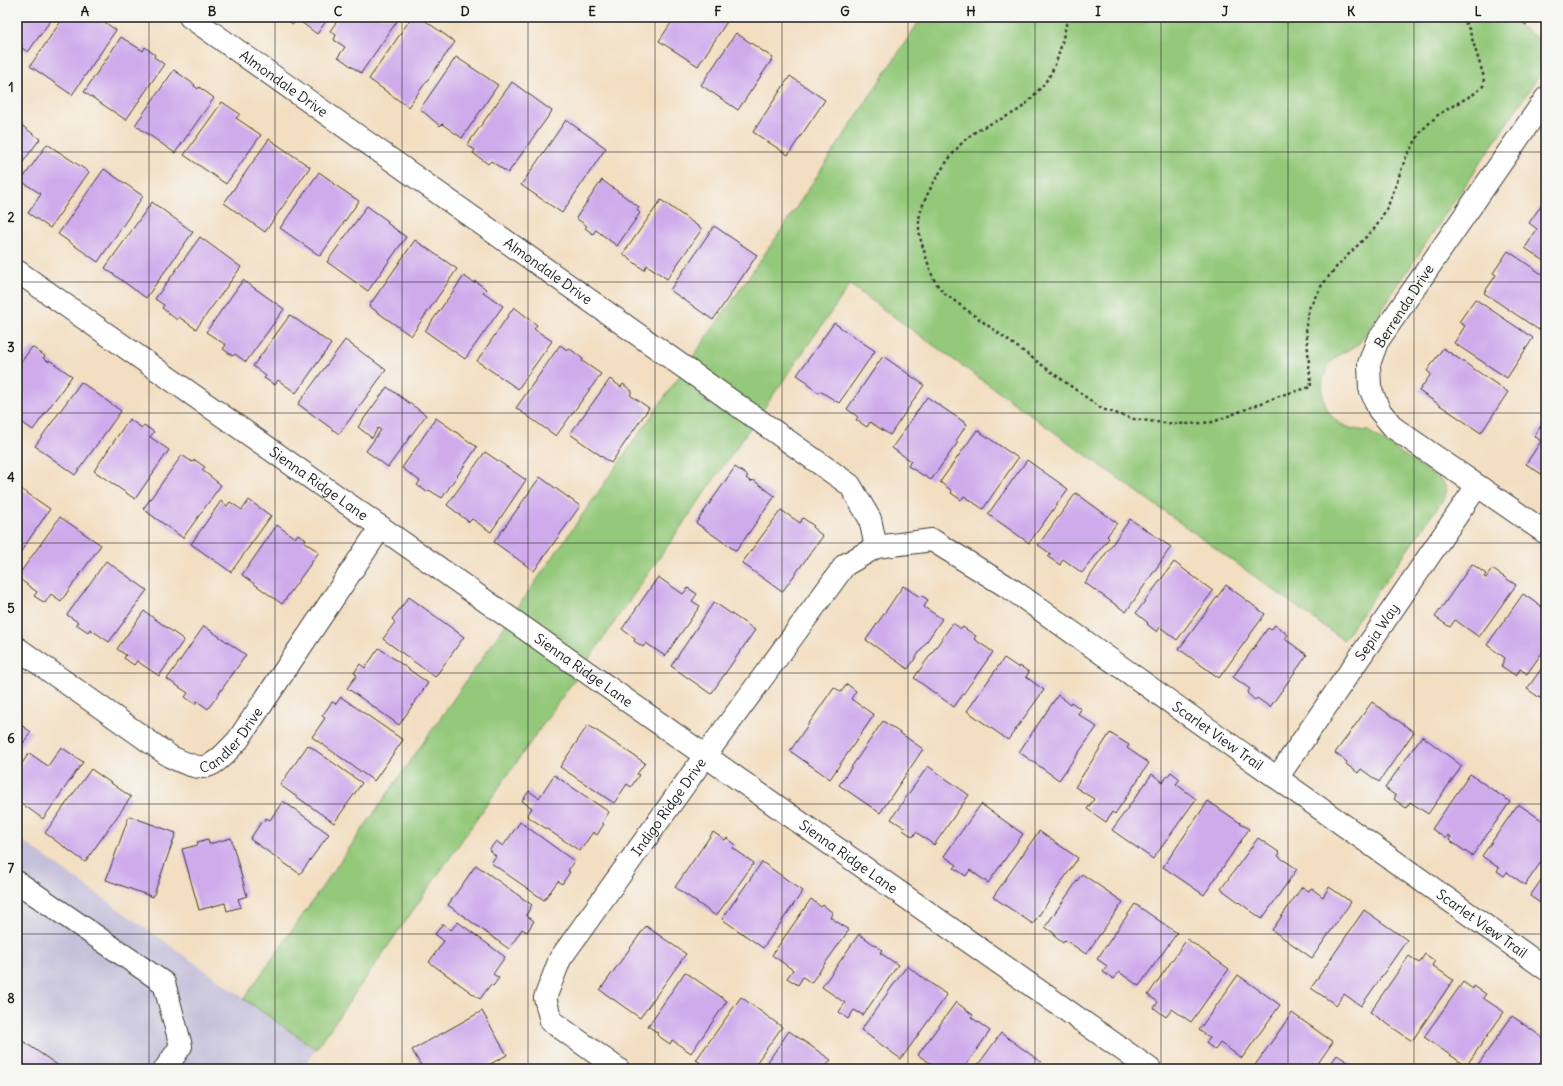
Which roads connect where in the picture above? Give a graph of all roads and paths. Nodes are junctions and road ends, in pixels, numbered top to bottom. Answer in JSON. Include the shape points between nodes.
{"nodes":[{"id":1,"x":190,"y":17,"type":"edge"},
{"id":2,"x":1068,"y":17,"type":"edge"},
{"id":3,"x":1462,"y":17,"type":"edge"},
{"id":4,"x":1546,"y":98,"type":"edge"},
{"id":5,"x":17,"y":271,"type":"edge"},
{"id":6,"x":1477,"y":486,"type":"junction"},
{"id":7,"x":381,"y":527,"type":"junction"},
{"id":8,"x":1546,"y":533,"type":"edge"},
{"id":9,"x":876,"y":547,"type":"junction"},
{"id":10,"x":17,"y":648,"type":"edge"},
{"id":11,"x":705,"y":756,"type":"junction"},
{"id":12,"x":1277,"y":778,"type":"junction"},
{"id":13,"x":17,"y":882,"type":"edge"},
{"id":14,"x":1546,"y":969,"type":"edge"},
{"id":15,"x":164,"y":1069,"type":"edge"},
{"id":16,"x":618,"y":1069,"type":"edge"},
{"id":17,"x":1150,"y":1069,"type":"edge"}],
"edges":[{"from":1,"to":9,"type":"street","name":"Almondale Drive","via":[[850,485],[870,519]]},
{"from":2,"to":3,"type":"path","via":[[1058,59],[1044,84],[1021,108],[967,138],[938,176],[921,209],[920,240],[935,284],[945,294],[1102,409],[1134,419],[1164,424],[1213,422],[1282,395],[1311,387],[1306,328],[1309,308],[1322,284],[1376,227],[1388,206],[1406,157],[1422,130],[1439,114],[1483,86],[1483,74],[1469,29]]},
{"from":4,"to":6,"type":"street","name":"Berrenda Drive","via":[[1377,342],[1369,364],[1370,388],[1378,410],[1394,428]]},
{"from":5,"to":7,"type":"street","name":"Sienna Ridge Lane"},
{"from":6,"to":8,"type":"street","name":"Berrenda Drive"},
{"from":6,"to":12,"type":"street","name":"Sepia Way"},
{"from":7,"to":10,"type":"street","name":"Candler Drive","via":[[238,740],[207,767],[188,765],[171,757]]},
{"from":7,"to":11,"type":"street","name":"Sienna Ridge Lane"},
{"from":9,"to":11,"type":"street","name":"Indigo Ridge Drive","via":[[845,566]]},
{"from":9,"to":12,"type":"street","name":"Scarlet View Trail","via":[[932,540],[1014,591]]},
{"from":11,"to":16,"type":"street","name":"Indigo Ridge Drive","via":[[560,959],[546,998],[551,1021]]},
{"from":11,"to":17,"type":"street","name":"Sienna Ridge Lane"},
{"from":12,"to":14,"type":"street","name":"Scarlet View Trail"},
{"from":13,"to":15,"type":"street","via":[[164,983],[181,1046]]}]}
